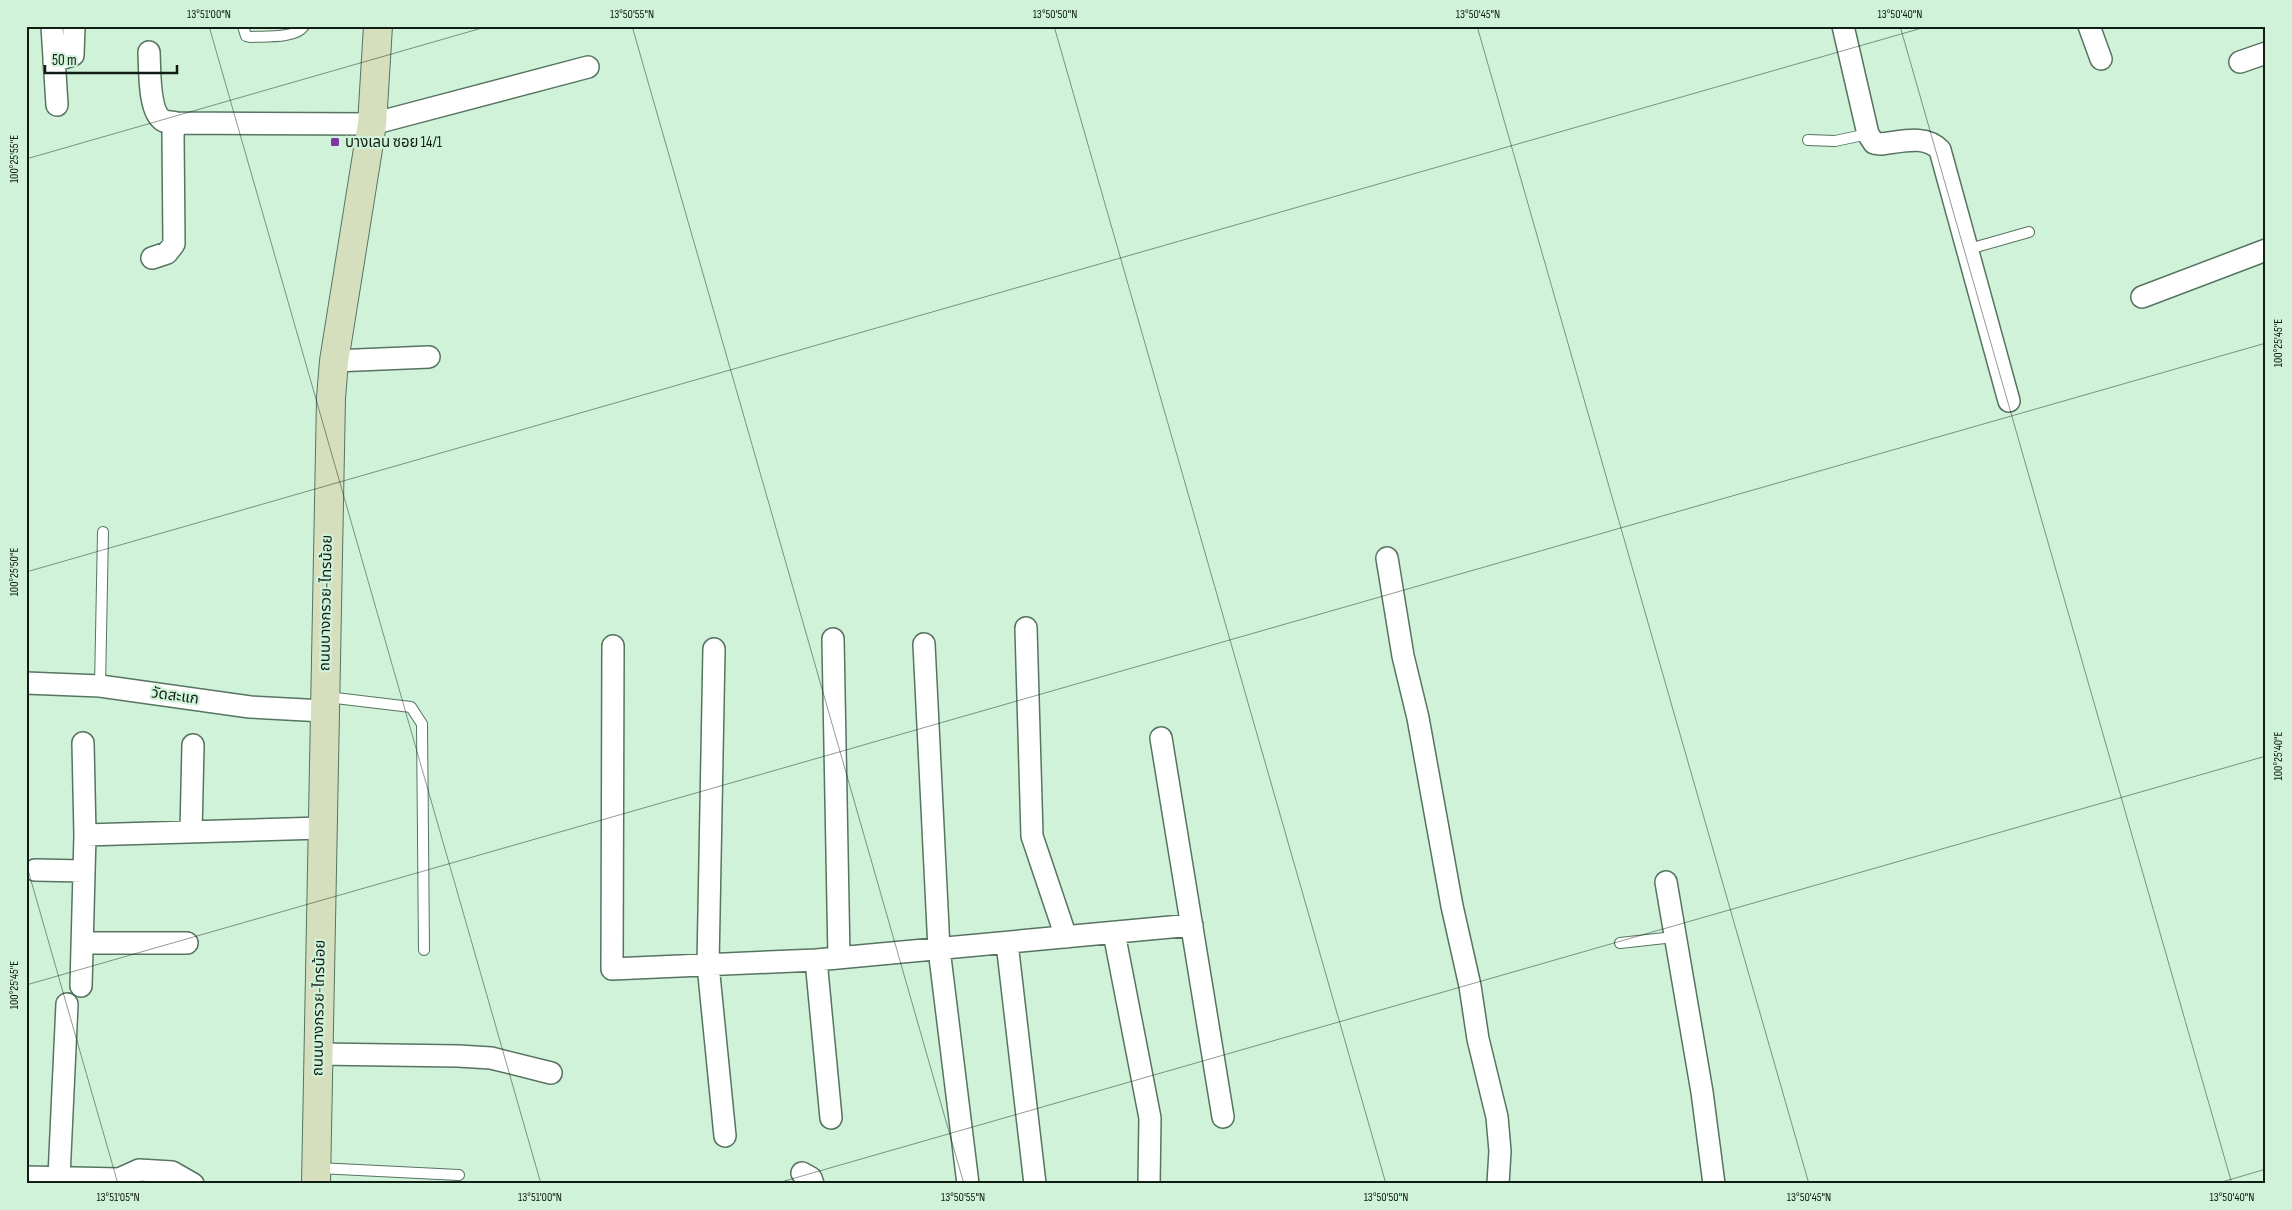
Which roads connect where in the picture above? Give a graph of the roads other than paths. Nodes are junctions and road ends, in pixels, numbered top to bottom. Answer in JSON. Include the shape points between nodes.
{"nodes":[{"id":1,"x":52,"y":26,"type":"edge"},
{"id":2,"x":74,"y":26,"type":"edge"},
{"id":3,"x":243,"y":26,"type":"edge"},
{"id":4,"x":304,"y":26,"type":"edge"},
{"id":5,"x":1843,"y":26,"type":"edge"},
{"id":6,"x":2089,"y":26,"type":"edge"},
{"id":7,"x":374,"y":27,"type":"edge"},
{"id":8,"x":149,"y":52,"type":"dead end"},
{"id":9,"x":2266,"y":53,"type":"edge"},
{"id":10,"x":2100,"y":60,"type":"dead end"},
{"id":11,"x":54,"y":61,"type":"junction"},
{"id":12,"x":2240,"y":62,"type":"dead end"},
{"id":13,"x":588,"y":67,"type":"dead end"},
{"id":14,"x":57,"y":105,"type":"dead end"},
{"id":15,"x":176,"y":123,"type":"junction"},
{"id":16,"x":372,"y":124,"type":"junction"},
{"id":17,"x":1868,"y":134,"type":"junction"},
{"id":18,"x":1808,"y":140,"type":"dead end"},
{"id":19,"x":2029,"y":232,"type":"dead end"},
{"id":20,"x":1969,"y":250,"type":"junction"},
{"id":21,"x":2266,"y":250,"type":"edge"},
{"id":22,"x":152,"y":258,"type":"dead end"},
{"id":23,"x":2142,"y":298,"type":"dead end"},
{"id":24,"x":429,"y":357,"type":"dead end"},
{"id":25,"x":334,"y":361,"type":"junction"},
{"id":26,"x":2009,"y":401,"type":"dead end"},
{"id":27,"x":103,"y":532,"type":"dead end"},
{"id":28,"x":1387,"y":558,"type":"dead end"},
{"id":29,"x":1026,"y":628,"type":"dead end"},
{"id":30,"x":833,"y":639,"type":"dead end"},
{"id":31,"x":924,"y":644,"type":"dead end"},
{"id":32,"x":613,"y":646,"type":"dead end"},
{"id":33,"x":714,"y":649,"type":"dead end"},
{"id":34,"x":26,"y":683,"type":"edge"},
{"id":35,"x":100,"y":686,"type":"junction"},
{"id":36,"x":324,"y":704,"type":"junction"},
{"id":37,"x":1161,"y":738,"type":"dead end"},
{"id":38,"x":83,"y":743,"type":"dead end"},
{"id":39,"x":193,"y":745,"type":"dead end"},
{"id":40,"x":321,"y":828,"type":"junction"},
{"id":41,"x":191,"y":832,"type":"junction"},
{"id":42,"x":85,"y":835,"type":"junction"},
{"id":43,"x":35,"y":870,"type":"dead end"},
{"id":44,"x":84,"y":871,"type":"junction"},
{"id":45,"x":1666,"y":882,"type":"dead end"},
{"id":46,"x":1192,"y":925,"type":"junction"},
{"id":47,"x":1114,"y":933,"type":"junction"},
{"id":48,"x":1066,"y":937,"type":"junction"},
{"id":49,"x":1674,"y":937,"type":"junction"},
{"id":50,"x":83,"y":943,"type":"junction"},
{"id":51,"x":187,"y":943,"type":"dead end"},
{"id":52,"x":1008,"y":943,"type":"junction"},
{"id":53,"x":1620,"y":943,"type":"dead end"},
{"id":54,"x":939,"y":949,"type":"junction"},
{"id":55,"x":424,"y":950,"type":"dead end"},
{"id":56,"x":839,"y":958,"type":"junction"},
{"id":57,"x":816,"y":960,"type":"junction"},
{"id":58,"x":708,"y":965,"type":"junction"},
{"id":59,"x":82,"y":986,"type":"dead end"},
{"id":60,"x":66,"y":1004,"type":"dead end"},
{"id":61,"x":318,"y":1054,"type":"junction"},
{"id":62,"x":551,"y":1073,"type":"dead end"},
{"id":63,"x":1223,"y":1117,"type":"dead end"},
{"id":64,"x":830,"y":1118,"type":"dead end"},
{"id":65,"x":725,"y":1136,"type":"dead end"},
{"id":66,"x":459,"y":1175,"type":"dead end"},
{"id":67,"x":59,"y":1176,"type":"junction"},
{"id":68,"x":316,"y":1176,"type":"edge"},
{"id":69,"x":26,"y":1177,"type":"edge"},
{"id":70,"x":172,"y":1178,"type":"edge"},
{"id":71,"x":123,"y":1181,"type":"edge"},
{"id":72,"x":193,"y":1184,"type":"edge"},
{"id":73,"x":968,"y":1184,"type":"edge"},
{"id":74,"x":1035,"y":1184,"type":"edge"},
{"id":75,"x":1149,"y":1184,"type":"edge"},
{"id":76,"x":1498,"y":1184,"type":"edge"},
{"id":77,"x":1714,"y":1184,"type":"edge"}],
"edges":[{"from":1,"to":11,"type":"street"},
{"from":2,"to":11,"type":"street","via":[[73,54]]},
{"from":3,"to":4,"type":"lane","via":[[246,36],[250,37],[288,34]]},
{"from":5,"to":17,"type":"street"},
{"from":6,"to":10,"type":"street"},
{"from":7,"to":16,"type":"street","name":"ถนนบางกรวย-ไทรน้อย"},
{"from":8,"to":15,"type":"street","via":[[151,96],[156,114],[163,121]]},
{"from":9,"to":12,"type":"street"},
{"from":11,"to":14,"type":"street"},
{"from":13,"to":16,"type":"street"},
{"from":15,"to":16,"type":"street"},
{"from":15,"to":22,"type":"street","via":[[173,134],[174,244],[167,252]]},
{"from":16,"to":25,"type":"street","name":"ถนนบางกรวย-ไทรน้อย"},
{"from":17,"to":18,"type":"lane","via":[[1835,141]]},
{"from":17,"to":20,"type":"street","via":[[1874,142],[1881,144],[1921,140],[1933,142],[1940,150]]},
{"from":19,"to":20,"type":"lane"},
{"from":20,"to":26,"type":"street"},
{"from":21,"to":23,"type":"street"},
{"from":24,"to":25,"type":"street"},
{"from":25,"to":36,"type":"street","name":"ถนนบางกรวย-ไทรน้อย"},
{"from":27,"to":35,"type":"lane"},
{"from":28,"to":76,"type":"street","via":[[1403,656],[1496,1118],[1500,1151]]},
{"from":29,"to":48,"type":"street","via":[[1032,836]]},
{"from":30,"to":56,"type":"street"},
{"from":31,"to":54,"type":"street"},
{"from":32,"to":58,"type":"street","via":[[612,969]]},
{"from":33,"to":58,"type":"street"},
{"from":34,"to":35,"type":"street","name":"วัดสะแก"},
{"from":35,"to":36,"type":"street","name":"วัดสะแก","via":[[250,707]]},
{"from":36,"to":40,"type":"street","name":"ถนนบางกรวย-ไทรน้อย"},
{"from":36,"to":55,"type":"lane","via":[[411,707],[422,724]]},
{"from":37,"to":46,"type":"street"},
{"from":38,"to":42,"type":"street"},
{"from":39,"to":41,"type":"street"},
{"from":40,"to":41,"type":"street"},
{"from":40,"to":61,"type":"street","name":"ถนนบางกรวย-ไทรน้อย"},
{"from":41,"to":42,"type":"street"},
{"from":42,"to":44,"type":"street"},
{"from":43,"to":44,"type":"street"},
{"from":44,"to":50,"type":"street"},
{"from":45,"to":49,"type":"street"},
{"from":46,"to":47,"type":"street"},
{"from":46,"to":63,"type":"street"},
{"from":47,"to":48,"type":"street"},
{"from":47,"to":75,"type":"street","via":[[1150,1118]]},
{"from":48,"to":52,"type":"street"},
{"from":49,"to":53,"type":"lane"},
{"from":49,"to":77,"type":"street","via":[[1702,1092]]},
{"from":50,"to":51,"type":"street"},
{"from":50,"to":59,"type":"street"},
{"from":52,"to":54,"type":"street"},
{"from":52,"to":74,"type":"street"},
{"from":54,"to":56,"type":"street"},
{"from":54,"to":73,"type":"street"},
{"from":56,"to":57,"type":"street"},
{"from":57,"to":58,"type":"street"},
{"from":57,"to":64,"type":"street"},
{"from":58,"to":65,"type":"street"},
{"from":60,"to":67,"type":"street"},
{"from":61,"to":62,"type":"street","via":[[490,1058]]},
{"from":61,"to":68,"type":"street","name":"ถนนบางกรวย-ไทรน้อย"},
{"from":66,"to":68,"type":"lane"},
{"from":67,"to":69,"type":"street"},
{"from":67,"to":71,"type":"street"},
{"from":70,"to":71,"type":"street","via":[[139,1170]]},
{"from":70,"to":72,"type":"street"}]}
